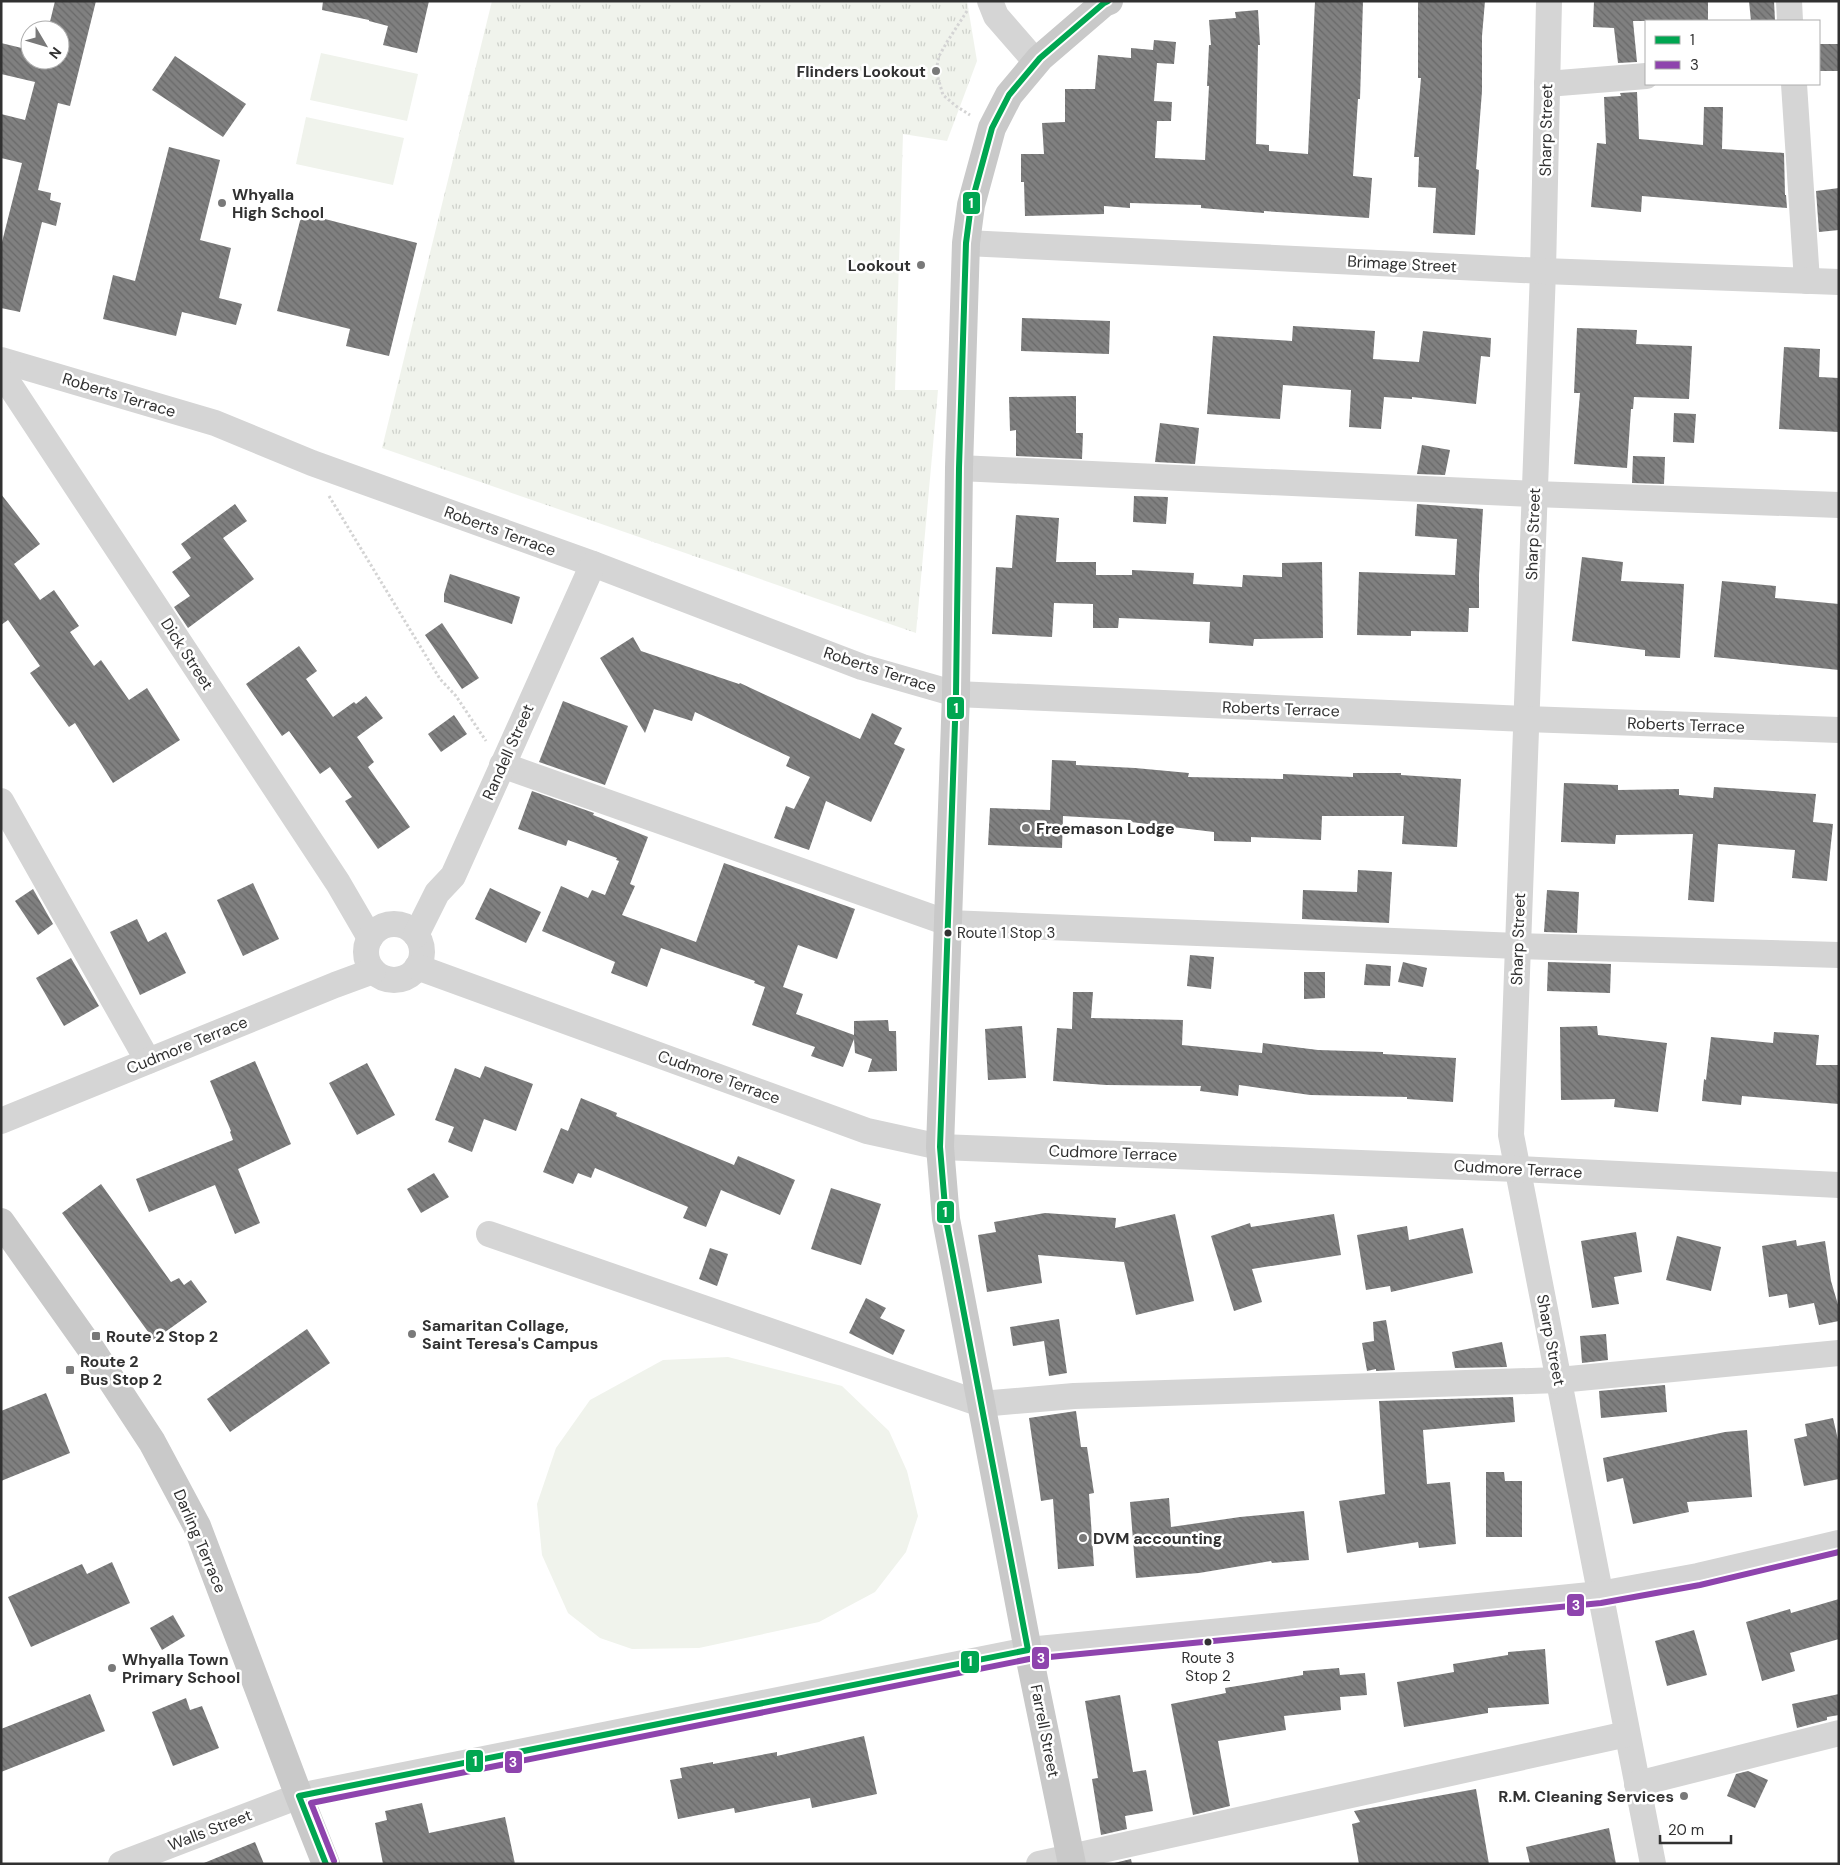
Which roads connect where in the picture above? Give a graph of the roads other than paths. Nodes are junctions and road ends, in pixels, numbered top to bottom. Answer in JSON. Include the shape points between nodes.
{"nodes":[{"id":1,"x":1109,"y":1,"type":"edge"},
{"id":2,"x":1549,"y":1,"type":"edge"},
{"id":3,"x":1789,"y":1,"type":"edge"},
{"id":4,"x":979,"y":5,"type":"edge"},
{"id":5,"x":1790,"y":20,"type":"edge"},
{"id":6,"x":1036,"y":62,"type":"junction"},
{"id":7,"x":1645,"y":76,"type":"edge"},
{"id":8,"x":1547,"y":84,"type":"junction"},
{"id":9,"x":1794,"y":85,"type":"edge"},
{"id":10,"x":966,"y":243,"type":"junction"},
{"id":11,"x":1543,"y":271,"type":"junction"},
{"id":12,"x":1808,"y":281,"type":"junction"},
{"id":13,"x":1839,"y":282,"type":"edge"},
{"id":14,"x":1,"y":360,"type":"edge"},
{"id":15,"x":1,"y":372,"type":"edge"},
{"id":16,"x":959,"y":468,"type":"junction"},
{"id":17,"x":1534,"y":494,"type":"junction"},
{"id":18,"x":1839,"y":505,"type":"edge"},
{"id":19,"x":593,"y":564,"type":"junction"},
{"id":20,"x":956,"y":694,"type":"junction"},
{"id":21,"x":1526,"y":719,"type":"junction"},
{"id":22,"x":1839,"y":730,"type":"edge"},
{"id":23,"x":502,"y":764,"type":"junction"},
{"id":24,"x":1,"y":801,"type":"edge"},
{"id":25,"x":948,"y":923,"type":"junction"},
{"id":26,"x":416,"y":935,"type":"junction"},
{"id":27,"x":370,"y":938,"type":"junction"},
{"id":28,"x":1518,"y":946,"type":"junction"},
{"id":29,"x":1839,"y":955,"type":"edge"},
{"id":30,"x":418,"y":967,"type":"junction"},
{"id":31,"x":373,"y":971,"type":"junction"},
{"id":32,"x":148,"y":1061,"type":"junction"},
{"id":33,"x":1,"y":1120,"type":"edge"},
{"id":34,"x":940,"y":1146,"type":"junction"},
{"id":35,"x":1517,"y":1169,"type":"junction"},
{"id":36,"x":1839,"y":1185,"type":"edge"},
{"id":37,"x":1,"y":1222,"type":"edge"},
{"id":38,"x":489,"y":1234,"type":"dead end"},
{"id":39,"x":1839,"y":1353,"type":"edge"},
{"id":40,"x":1558,"y":1380,"type":"junction"},
{"id":41,"x":982,"y":1404,"type":"junction"},
{"id":42,"x":1839,"y":1543,"type":"edge"},
{"id":43,"x":1600,"y":1594,"type":"junction"},
{"id":44,"x":1028,"y":1650,"type":"junction"},
{"id":45,"x":1628,"y":1734,"type":"junction"},
{"id":46,"x":1839,"y":1734,"type":"edge"},
{"id":47,"x":1637,"y":1784,"type":"junction"},
{"id":48,"x":298,"y":1796,"type":"junction"},
{"id":49,"x":1071,"y":1861,"type":"edge"},
{"id":50,"x":121,"y":1864,"type":"edge"},
{"id":51,"x":326,"y":1864,"type":"edge"},
{"id":52,"x":1039,"y":1864,"type":"edge"},
{"id":53,"x":1653,"y":1864,"type":"edge"}],
"edges":[{"from":1,"to":6,"type":"main road","name":"Farrell Street"},
{"from":2,"to":8,"type":"street","name":"Sharp Street"},
{"from":3,"to":5,"type":"street"},
{"from":4,"to":6,"type":"street","via":[[996,16]]},
{"from":6,"to":10,"type":"main road","name":"Farrell Street","via":[[1009,95],[992,128],[974,196]]},
{"from":7,"to":8,"type":"street"},
{"from":8,"to":11,"type":"street","name":"Sharp Street"},
{"from":9,"to":12,"type":"street"},
{"from":10,"to":11,"type":"street","name":"Brimage Street"},
{"from":10,"to":16,"type":"main road","name":"Farrell Street"},
{"from":11,"to":12,"type":"street","name":"Brimage Street"},
{"from":11,"to":17,"type":"street","name":"Sharp Street"},
{"from":12,"to":13,"type":"street","name":"Brimage Street"},
{"from":14,"to":19,"type":"street","name":"Roberts Terrace","via":[[215,423],[312,463]]},
{"from":15,"to":27,"type":"street","name":"Dick Street","via":[[338,883]]},
{"from":16,"to":17,"type":"street"},
{"from":16,"to":20,"type":"main road","name":"Farrell Street"},
{"from":17,"to":18,"type":"street"},
{"from":17,"to":21,"type":"street","name":"Sharp Street"},
{"from":19,"to":20,"type":"street","name":"Roberts Terrace","via":[[862,667]]},
{"from":19,"to":23,"type":"street","name":"Randell Street"},
{"from":20,"to":21,"type":"street","name":"Roberts Terrace"},
{"from":20,"to":25,"type":"main road","name":"Farrell Street"},
{"from":21,"to":22,"type":"street","name":"Roberts Terrace"},
{"from":21,"to":28,"type":"street","name":"Sharp Street"},
{"from":23,"to":25,"type":"street"},
{"from":23,"to":26,"type":"street","name":"Randell Street","via":[[453,876],[437,893]]},
{"from":24,"to":32,"type":"street"},
{"from":25,"to":28,"type":"street"},
{"from":25,"to":34,"type":"main road","name":"Farrell Street"},
{"from":26,"to":27,"type":"street","via":[[401,925],[392,924],[376,931]]},
{"from":26,"to":30,"type":"street","via":[[422,951]]},
{"from":27,"to":31,"type":"street","via":[[366,955]]},
{"from":28,"to":29,"type":"street"},
{"from":28,"to":35,"type":"street","name":"Sharp Street","via":[[1510,1135]]},
{"from":30,"to":31,"type":"street","via":[[412,974],[396,980],[388,980]]},
{"from":30,"to":34,"type":"street","name":"Cudmore Terrace","via":[[867,1131]]},
{"from":31,"to":32,"type":"street","name":"Cudmore Terrace"},
{"from":32,"to":33,"type":"street","name":"Cudmore Terrace"},
{"from":34,"to":35,"type":"street","name":"Cudmore Terrace"},
{"from":34,"to":41,"type":"main road","name":"Farrell Street","via":[[946,1219]]},
{"from":35,"to":36,"type":"street","name":"Cudmore Terrace"},
{"from":35,"to":40,"type":"street","name":"Sharp Street"},
{"from":37,"to":48,"type":"main road","name":"Darling Terrace","via":[[111,1379],[180,1491],[197,1526]]},
{"from":38,"to":41,"type":"street"},
{"from":39,"to":40,"type":"street"},
{"from":40,"to":41,"type":"street","via":[[1074,1396]]},
{"from":40,"to":43,"type":"street","name":"Sharp Street"},
{"from":41,"to":44,"type":"main road","name":"Farrell Street"},
{"from":42,"to":43,"type":"street","name":"Walls Street","via":[[1698,1576]]},
{"from":43,"to":44,"type":"street","name":"Walls Street"},
{"from":43,"to":45,"type":"street","name":"Sharp Street"},
{"from":44,"to":48,"type":"street","name":"Walls Street"},
{"from":44,"to":49,"type":"main road","name":"Farrell Street"},
{"from":45,"to":47,"type":"street","name":"Sharp Street"},
{"from":45,"to":49,"type":"street"},
{"from":46,"to":47,"type":"street"},
{"from":47,"to":53,"type":"street","name":"Sharp Street"},
{"from":48,"to":50,"type":"street","name":"Walls Street"},
{"from":48,"to":51,"type":"main road","name":"Darling Terrace"},
{"from":49,"to":52,"type":"street"}]}
